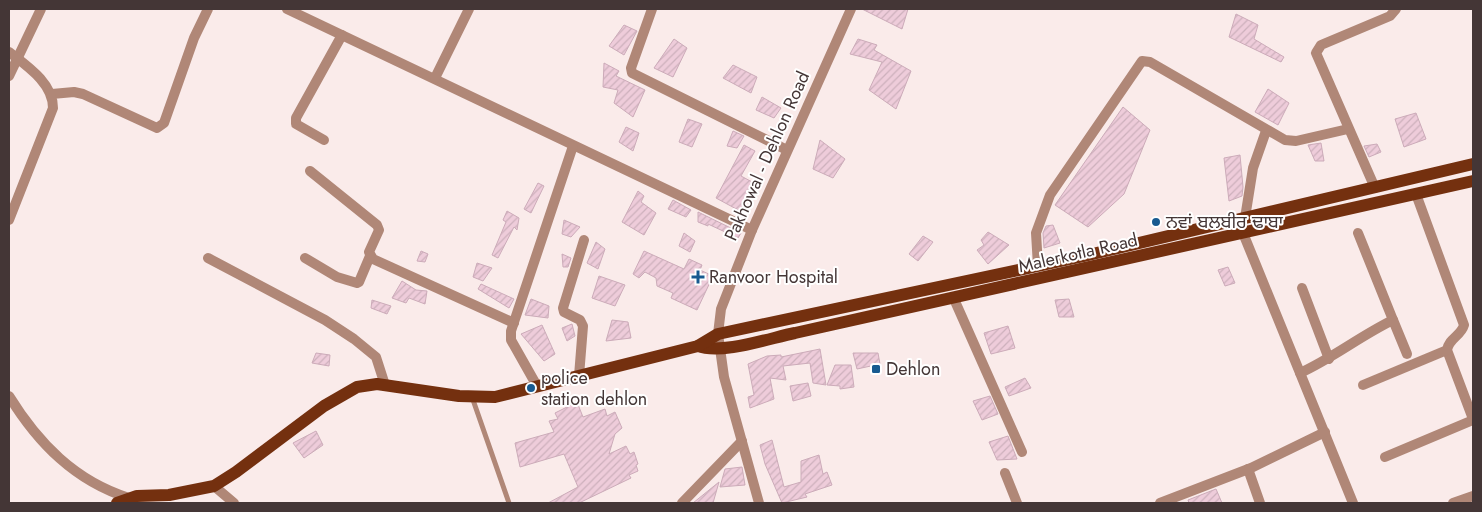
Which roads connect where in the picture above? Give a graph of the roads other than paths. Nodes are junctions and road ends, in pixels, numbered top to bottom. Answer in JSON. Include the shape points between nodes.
{"nodes":[{"id":1,"x":41,"y":9,"type":"edge"},
{"id":2,"x":208,"y":9,"type":"edge"},
{"id":3,"x":287,"y":9,"type":"edge"},
{"id":4,"x":469,"y":9,"type":"edge"},
{"id":5,"x":652,"y":9,"type":"edge"},
{"id":6,"x":851,"y":9,"type":"edge"},
{"id":7,"x":1396,"y":9,"type":"edge"},
{"id":8,"x":342,"y":36,"type":"junction"},
{"id":9,"x":13,"y":55,"type":"edge"},
{"id":10,"x":9,"y":76,"type":"edge"},
{"id":11,"x":435,"y":78,"type":"junction"},
{"id":12,"x":52,"y":94,"type":"junction"},
{"id":13,"x":1348,"y":129,"type":"junction"},
{"id":14,"x":1266,"y":131,"type":"junction"},
{"id":15,"x":324,"y":140,"type":"dead end"},
{"id":16,"x":573,"y":146,"type":"junction"},
{"id":17,"x":787,"y":150,"type":"junction"},
{"id":18,"x":1473,"y":164,"type":"edge"},
{"id":19,"x":310,"y":171,"type":"dead end"},
{"id":20,"x":1473,"y":181,"type":"edge"},
{"id":21,"x":1375,"y":188,"type":"junction"},
{"id":22,"x":1416,"y":194,"type":"junction"},
{"id":23,"x":1245,"y":218,"type":"junction"},
{"id":24,"x":9,"y":220,"type":"edge"},
{"id":25,"x":752,"y":230,"type":"junction"},
{"id":26,"x":1243,"y":233,"type":"junction"},
{"id":27,"x":1358,"y":233,"type":"dead end"},
{"id":28,"x":584,"y":240,"type":"dead end"},
{"id":29,"x":370,"y":256,"type":"junction"},
{"id":30,"x":208,"y":258,"type":"dead end"},
{"id":31,"x":305,"y":258,"type":"dead end"},
{"id":32,"x":1038,"y":266,"type":"junction"},
{"id":33,"x":1302,"y":288,"type":"dead end"},
{"id":34,"x":954,"y":298,"type":"junction"},
{"id":35,"x":1393,"y":320,"type":"junction"},
{"id":36,"x":514,"y":323,"type":"junction"},
{"id":37,"x":718,"y":334,"type":"junction"},
{"id":38,"x":698,"y":346,"type":"junction"},
{"id":39,"x":719,"y":349,"type":"junction"},
{"id":40,"x":1447,"y":350,"type":"junction"},
{"id":41,"x":1407,"y":354,"type":"dead end"},
{"id":42,"x":1329,"y":359,"type":"junction"},
{"id":43,"x":1300,"y":373,"type":"junction"},
{"id":44,"x":579,"y":376,"type":"junction"},
{"id":45,"x":385,"y":385,"type":"junction"},
{"id":46,"x":1363,"y":385,"type":"dead end"},
{"id":47,"x":537,"y":386,"type":"junction"},
{"id":48,"x":9,"y":396,"type":"edge"},
{"id":49,"x":472,"y":396,"type":"junction"},
{"id":50,"x":1473,"y":420,"type":"edge"},
{"id":51,"x":1325,"y":432,"type":"junction"},
{"id":52,"x":742,"y":441,"type":"junction"},
{"id":53,"x":1022,"y":452,"type":"dead end"},
{"id":54,"x":1385,"y":457,"type":"dead end"},
{"id":55,"x":1248,"y":469,"type":"junction"},
{"id":56,"x":1005,"y":473,"type":"dead end"},
{"id":57,"x":214,"y":486,"type":"junction"},
{"id":58,"x":1473,"y":496,"type":"edge"},
{"id":59,"x":129,"y":498,"type":"junction"},
{"id":60,"x":117,"y":503,"type":"edge"},
{"id":61,"x":234,"y":503,"type":"edge"},
{"id":62,"x":509,"y":503,"type":"edge"},
{"id":63,"x":682,"y":503,"type":"edge"},
{"id":64,"x":759,"y":503,"type":"edge"},
{"id":65,"x":1017,"y":503,"type":"edge"},
{"id":66,"x":1160,"y":503,"type":"edge"},
{"id":67,"x":1260,"y":503,"type":"edge"},
{"id":68,"x":1353,"y":503,"type":"edge"},
{"id":69,"x":1454,"y":503,"type":"edge"}],
"edges":[{"from":1,"to":9,"type":"street"},
{"from":2,"to":12,"type":"street","via":[[161,127],[83,94]]},
{"from":3,"to":8,"type":"street"},
{"from":4,"to":11,"type":"street"},
{"from":5,"to":17,"type":"street","via":[[632,73]]},
{"from":6,"to":17,"type":"street","name":"Pakhowal - Dehlon Road"},
{"from":7,"to":13,"type":"street","via":[[1390,16],[1317,49],[1316,57]]},
{"from":8,"to":11,"type":"street"},
{"from":8,"to":15,"type":"street","via":[[296,118],[296,124]]},
{"from":9,"to":10,"type":"street"},
{"from":9,"to":12,"type":"street"},
{"from":11,"to":16,"type":"street"},
{"from":12,"to":24,"type":"street","via":[[50,121]]},
{"from":13,"to":14,"type":"street","via":[[1290,141]]},
{"from":13,"to":21,"type":"street"},
{"from":14,"to":23,"type":"street","via":[[1253,168]]},
{"from":14,"to":32,"type":"street","via":[[1150,62],[1139,62],[1043,208],[1036,234]]},
{"from":16,"to":25,"type":"street"},
{"from":16,"to":36,"type":"street"},
{"from":17,"to":25,"type":"street","name":"Pakhowal - Dehlon Road"},
{"from":18,"to":21,"type":"main road","name":"Malerkotla Road"},
{"from":19,"to":29,"type":"street","via":[[377,225],[379,230]]},
{"from":20,"to":22,"type":"main road","name":"Malerkotla Road"},
{"from":21,"to":23,"type":"main road","name":"Malerkotla Road"},
{"from":22,"to":26,"type":"main road","name":"Malerkotla Road"},
{"from":22,"to":40,"type":"street","via":[[1464,325],[1449,342]]},
{"from":23,"to":32,"type":"main road","name":"Malerkotla Road"},
{"from":25,"to":37,"type":"street","name":"Pakhowal - Dehlon Road","via":[[721,309]]},
{"from":26,"to":34,"type":"main road","name":"Malerkotla Road"},
{"from":26,"to":43,"type":"street"},
{"from":27,"to":35,"type":"street"},
{"from":28,"to":44,"type":"street","via":[[563,308],[583,326]]},
{"from":29,"to":31,"type":"street","via":[[356,283],[337,277]]},
{"from":29,"to":36,"type":"street"},
{"from":30,"to":45,"type":"street","via":[[354,338],[376,357]]},
{"from":32,"to":37,"type":"main road","name":"Malerkotla Road"},
{"from":33,"to":42,"type":"street"},
{"from":34,"to":39,"type":"main road","name":"Malerkotla Road"},
{"from":34,"to":53,"type":"street"},
{"from":35,"to":41,"type":"street"},
{"from":35,"to":42,"type":"street","via":[[1361,336]]},
{"from":36,"to":47,"type":"street","via":[[511,340]]},
{"from":37,"to":38,"type":"main road","name":"Malerkotla Road"},
{"from":37,"to":39,"type":"street","name":"Pakhowal - Dehlon Road"},
{"from":38,"to":39,"type":"main road"},
{"from":38,"to":44,"type":"main road"},
{"from":39,"to":52,"type":"street","name":"Pakhowal - Dehlon Road"},
{"from":40,"to":46,"type":"street"},
{"from":40,"to":50,"type":"street"},
{"from":42,"to":43,"type":"street"},
{"from":43,"to":51,"type":"street"},
{"from":44,"to":47,"type":"main road"},
{"from":45,"to":49,"type":"main road"},
{"from":45,"to":57,"type":"main road","via":[[357,387],[324,406]]},
{"from":47,"to":49,"type":"main road","via":[[495,397]]},
{"from":48,"to":59,"type":"street","via":[[28,425],[59,459],[85,479]]},
{"from":49,"to":62,"type":"lane"},
{"from":50,"to":54,"type":"street"},
{"from":51,"to":55,"type":"street"},
{"from":51,"to":68,"type":"street"},
{"from":52,"to":63,"type":"street"},
{"from":52,"to":64,"type":"street","name":"Pakhowal - Dehlon Road"},
{"from":55,"to":66,"type":"street"},
{"from":55,"to":67,"type":"street"},
{"from":56,"to":65,"type":"street"},
{"from":57,"to":59,"type":"main road","via":[[169,495]]},
{"from":57,"to":61,"type":"street"},
{"from":58,"to":69,"type":"street"},
{"from":59,"to":60,"type":"main road"}]}
